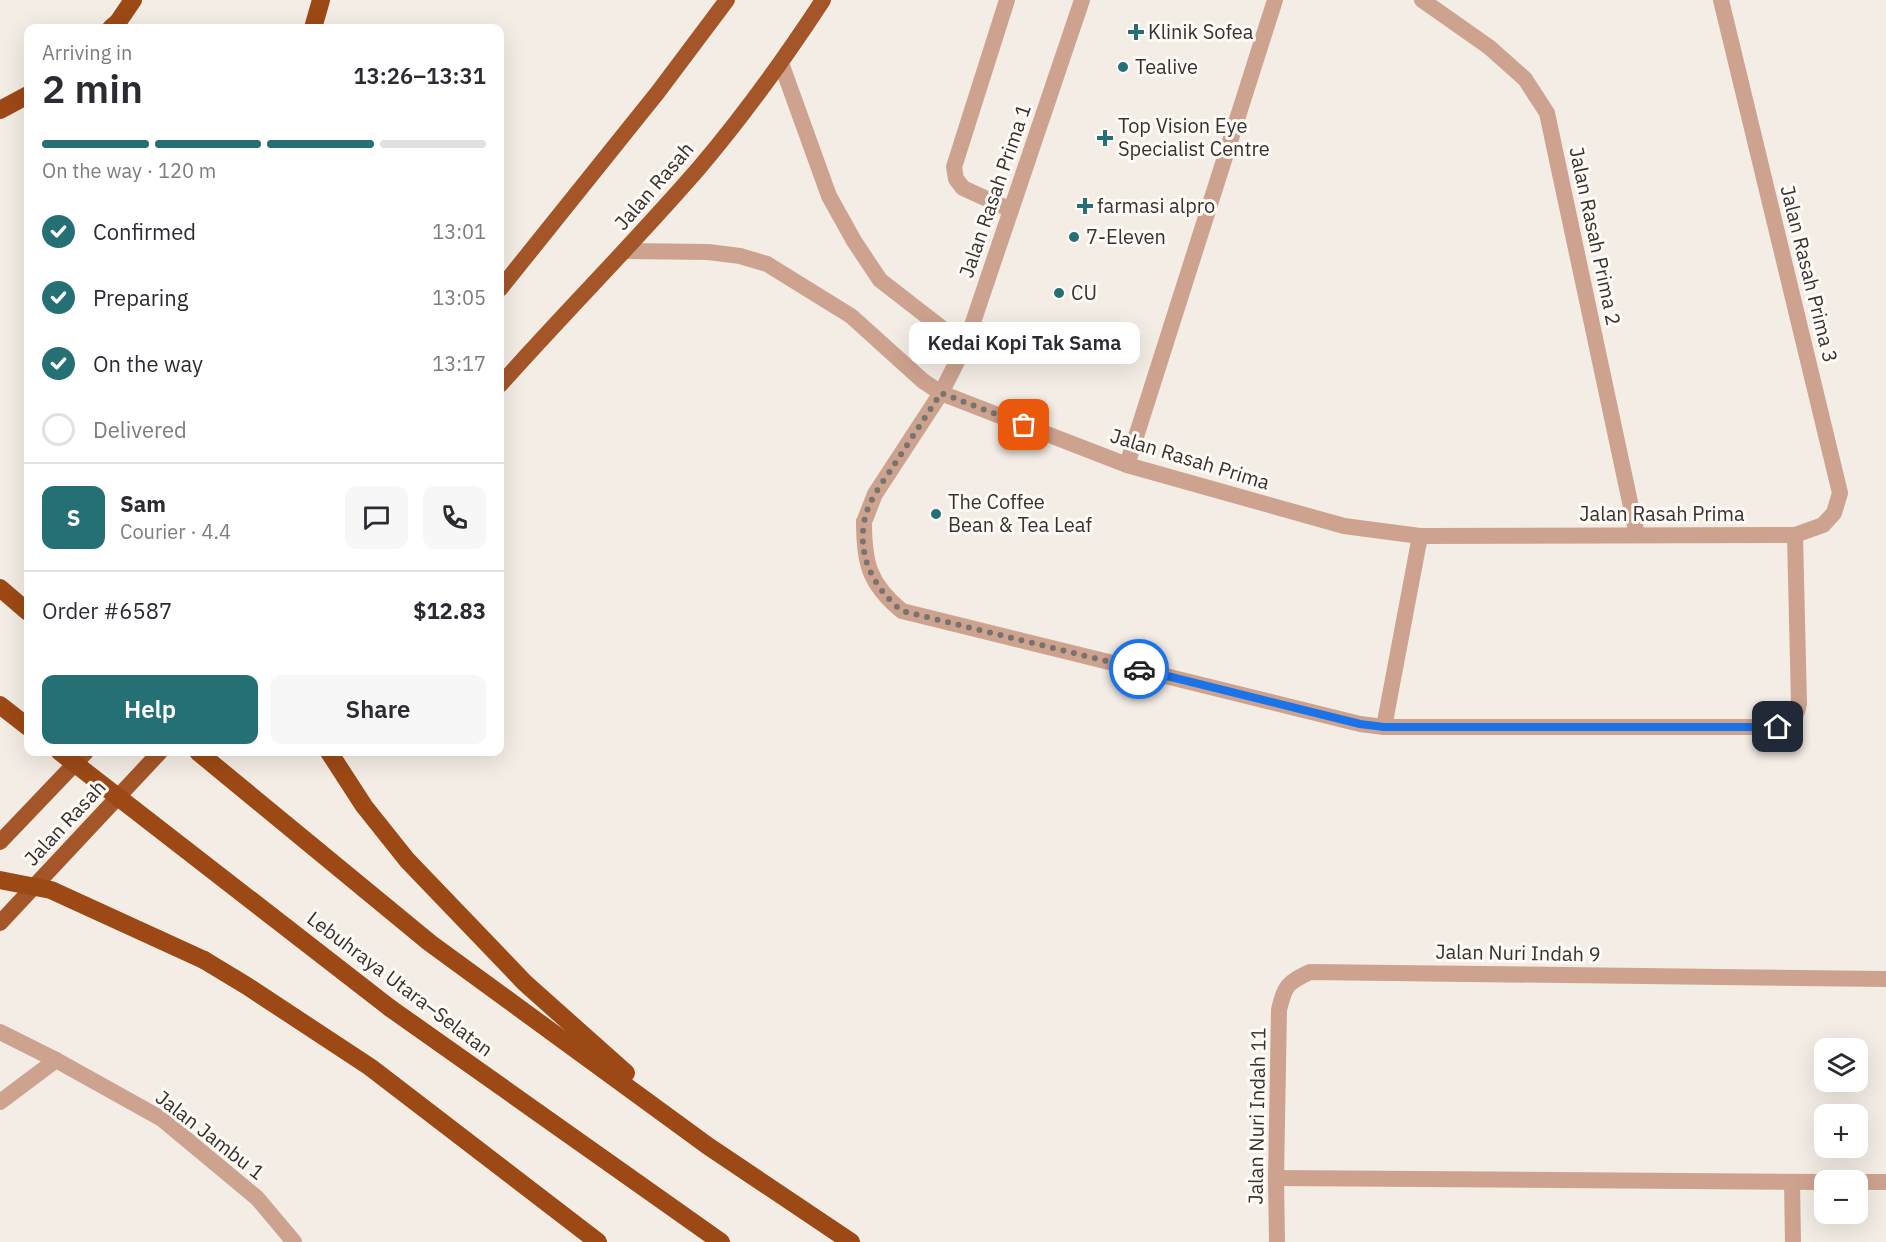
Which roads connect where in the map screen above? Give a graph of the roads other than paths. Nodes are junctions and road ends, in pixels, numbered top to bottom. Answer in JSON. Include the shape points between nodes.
{"nodes":[{"id":1,"x":133,"y":0,"type":"edge"},
{"id":2,"x":321,"y":0,"type":"edge"},
{"id":3,"x":727,"y":0,"type":"edge"},
{"id":4,"x":823,"y":0,"type":"edge"},
{"id":5,"x":1007,"y":0,"type":"edge"},
{"id":6,"x":1082,"y":0,"type":"edge"},
{"id":7,"x":1275,"y":0,"type":"edge"},
{"id":8,"x":1422,"y":0,"type":"edge"},
{"id":9,"x":1721,"y":0,"type":"edge"},
{"id":10,"x":116,"y":24,"type":"edge"},
{"id":11,"x":314,"y":24,"type":"edge"},
{"id":12,"x":781,"y":63,"type":"junction"},
{"id":13,"x":24,"y":97,"type":"edge"},
{"id":14,"x":0,"y":110,"type":"edge"},
{"id":15,"x":1011,"y":210,"type":"junction"},
{"id":16,"x":625,"y":251,"type":"junction"},
{"id":17,"x":504,"y":284,"type":"edge"},
{"id":18,"x":964,"y":346,"type":"junction"},
{"id":19,"x":504,"y":381,"type":"edge"},
{"id":20,"x":941,"y":393,"type":"junction"},
{"id":21,"x":1127,"y":465,"type":"junction"},
{"id":22,"x":1637,"y":535,"type":"junction"},
{"id":23,"x":1795,"y":535,"type":"junction"},
{"id":24,"x":1420,"y":536,"type":"junction"},
{"id":25,"x":0,"y":588,"type":"edge"},
{"id":26,"x":24,"y":609,"type":"edge"},
{"id":27,"x":0,"y":705,"type":"edge"},
{"id":28,"x":24,"y":724,"type":"edge"},
{"id":29,"x":1384,"y":727,"type":"junction"},
{"id":30,"x":65,"y":756,"type":"edge"},
{"id":31,"x":82,"y":756,"type":"edge"},
{"id":32,"x":156,"y":756,"type":"edge"},
{"id":33,"x":203,"y":756,"type":"edge"},
{"id":34,"x":332,"y":756,"type":"edge"},
{"id":35,"x":0,"y":842,"type":"edge"},
{"id":36,"x":0,"y":880,"type":"edge"},
{"id":37,"x":0,"y":923,"type":"edge"},
{"id":38,"x":1886,"y":979,"type":"edge"},
{"id":39,"x":1284,"y":990,"type":"joint"},
{"id":40,"x":0,"y":1032,"type":"edge"},
{"id":41,"x":56,"y":1060,"type":"junction"},
{"id":42,"x":0,"y":1102,"type":"edge"},
{"id":43,"x":708,"y":1146,"type":"junction"},
{"id":44,"x":1276,"y":1178,"type":"junction"},
{"id":45,"x":1792,"y":1182,"type":"junction"},
{"id":46,"x":1814,"y":1182,"type":"edge"},
{"id":47,"x":1868,"y":1182,"type":"edge"},
{"id":48,"x":1886,"y":1182,"type":"edge"},
{"id":49,"x":294,"y":1242,"type":"edge"},
{"id":50,"x":598,"y":1242,"type":"edge"},
{"id":51,"x":721,"y":1242,"type":"edge"},
{"id":52,"x":851,"y":1242,"type":"edge"},
{"id":53,"x":1277,"y":1242,"type":"edge"},
{"id":54,"x":1793,"y":1242,"type":"edge"}],
"edges":[{"from":1,"to":10,"type":"highway"},
{"from":2,"to":11,"type":"highway"},
{"from":3,"to":17,"type":"highway"},
{"from":4,"to":12,"type":"highway","name":"Jalan Rasah"},
{"from":5,"to":15,"type":"street","via":[[954,167],[963,188]]},
{"from":6,"to":15,"type":"street","name":"Jalan Rasah Prima 1"},
{"from":7,"to":21,"type":"street"},
{"from":8,"to":22,"type":"street","name":"Jalan Rasah Prima 2","via":[[1489,46],[1525,79],[1547,113]]},
{"from":9,"to":23,"type":"street","name":"Jalan Rasah Prima 3","via":[[1840,494],[1834,513],[1822,525]]},
{"from":12,"to":16,"type":"highway","name":"Jalan Rasah","via":[[700,166]]},
{"from":12,"to":18,"type":"street","via":[[829,195],[854,241],[880,280]]},
{"from":13,"to":14,"type":"highway"},
{"from":15,"to":18,"type":"street","name":"Jalan Rasah Prima 1"},
{"from":16,"to":19,"type":"highway","name":"Jalan Rasah"},
{"from":16,"to":20,"type":"street","name":"Jalan Rasah Prima","via":[[708,252],[767,264],[851,316]]},
{"from":18,"to":20,"type":"street","name":"Jalan Rasah Prima 1"},
{"from":20,"to":21,"type":"street","name":"Jalan Rasah Prima"},
{"from":20,"to":29,"type":"street","name":"Jalan Rasah Prima 1","via":[[874,494],[864,522],[864,550],[874,581],[902,611]]},
{"from":21,"to":24,"type":"street","name":"Jalan Rasah Prima","via":[[1344,526]]},
{"from":22,"to":23,"type":"street","name":"Jalan Rasah Prima"},
{"from":22,"to":24,"type":"street","name":"Jalan Rasah Prima"},
{"from":23,"to":29,"type":"street","via":[[1799,704],[1797,716],[1789,724]]},
{"from":24,"to":29,"type":"street"},
{"from":25,"to":26,"type":"highway"},
{"from":27,"to":28,"type":"highway"},
{"from":30,"to":51,"type":"highway","name":"Lebuhraya Utara–Selatan","bridge":true,"via":[[390,1008]]},
{"from":31,"to":35,"type":"highway","name":"Jalan Rasah"},
{"from":32,"to":37,"type":"highway","name":"Jalan Rasah"},
{"from":33,"to":43,"type":"highway","via":[[430,943]]},
{"from":34,"to":43,"type":"highway","via":[[364,806],[407,860],[525,983]]},
{"from":36,"to":50,"type":"highway","bridge":true,"via":[[51,890],[204,960],[248,986],[370,1067]]},
{"from":38,"to":39,"type":"street","name":"Jalan Nuri Indah 9","via":[[1310,972],[1293,980]]},
{"from":39,"to":44,"type":"street","name":"Jalan Nuri Indah 11","via":[[1279,1010]]},
{"from":40,"to":41,"type":"street","name":"Jalan Jambu 1"},
{"from":41,"to":42,"type":"street"},
{"from":41,"to":49,"type":"street","name":"Jalan Jambu 1","via":[[162,1119],[257,1198]]},
{"from":43,"to":52,"type":"highway"},
{"from":44,"to":45,"type":"street"},
{"from":44,"to":53,"type":"street","name":"Jalan Nuri Indah 11"},
{"from":45,"to":46,"type":"street"},
{"from":45,"to":54,"type":"street"},
{"from":47,"to":48,"type":"street"}]}
